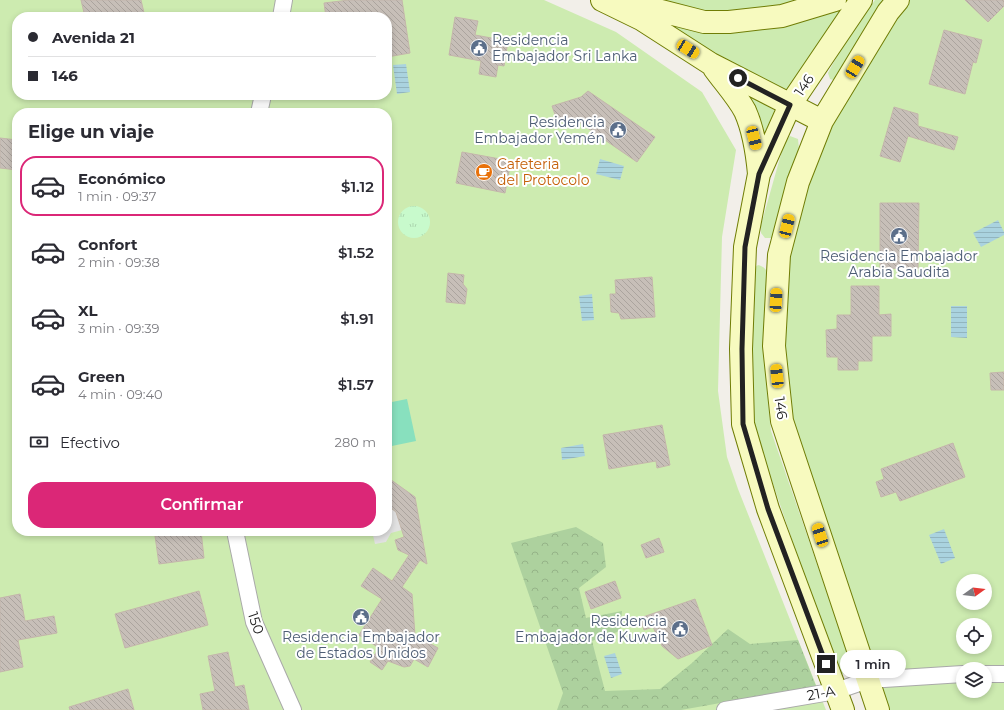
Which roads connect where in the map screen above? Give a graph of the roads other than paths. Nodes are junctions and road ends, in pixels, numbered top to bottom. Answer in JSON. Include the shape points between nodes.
{"nodes":[{"id":1,"x":284,"y":0,"type":"edge"},
{"id":2,"x":602,"y":0,"type":"edge"},
{"id":3,"x":620,"y":0,"type":"edge"},
{"id":4,"x":835,"y":0,"type":"edge"},
{"id":5,"x":862,"y":0,"type":"edge"},
{"id":6,"x":898,"y":0,"type":"edge"},
{"id":7,"x":282,"y":12,"type":"edge"},
{"id":8,"x":711,"y":64,"type":"junction"},
{"id":9,"x":790,"y":105,"type":"junction"},
{"id":10,"x":822,"y":121,"type":"junction"},
{"id":11,"x":759,"y":174,"type":"junction"},
{"id":12,"x":745,"y":247,"type":"junction"},
{"id":13,"x":779,"y":255,"type":"junction"},
{"id":14,"x":235,"y":536,"type":"edge"},
{"id":15,"x":956,"y":674,"type":"edge"},
{"id":16,"x":992,"y":674,"type":"edge"},
{"id":17,"x":1004,"y":674,"type":"edge"},
{"id":18,"x":868,"y":680,"type":"junction"},
{"id":19,"x":840,"y":701,"type":"edge"},
{"id":20,"x":293,"y":710,"type":"edge"},
{"id":21,"x":725,"y":710,"type":"edge"},
{"id":22,"x":878,"y":710,"type":"edge"}],
"edges":[{"from":1,"to":7,"type":"street"},
{"from":2,"to":8,"type":"main road","via":[[641,20]]},
{"from":3,"to":4,"type":"main road","via":[[704,22],[729,22],[782,16]]},
{"from":5,"to":9,"type":"main road","name":"146"},
{"from":6,"to":10,"type":"main road","name":"146","via":[[888,12]]},
{"from":8,"to":9,"type":"main road"},
{"from":8,"to":11,"type":"main road","via":[[744,109],[757,150]]},
{"from":9,"to":10,"type":"main road"},
{"from":9,"to":11,"type":"main road","name":"146"},
{"from":10,"to":13,"type":"main road","name":"146","via":[[798,182]]},
{"from":11,"to":12,"type":"main road","name":"146"},
{"from":12,"to":13,"type":"main road"},
{"from":12,"to":19,"type":"main road","name":"146","via":[[743,424],[768,509]]},
{"from":13,"to":18,"type":"main road","name":"146","via":[[774,346],[782,421]]},
{"from":14,"to":20,"type":"street","name":"150","via":[[254,622]]},
{"from":15,"to":18,"type":"street","name":"21-A"},
{"from":16,"to":17,"type":"street"},
{"from":18,"to":19,"type":"street","name":"21-A"},
{"from":18,"to":22,"type":"main road","name":"146"},
{"from":19,"to":21,"type":"street","name":"21-A"}]}
